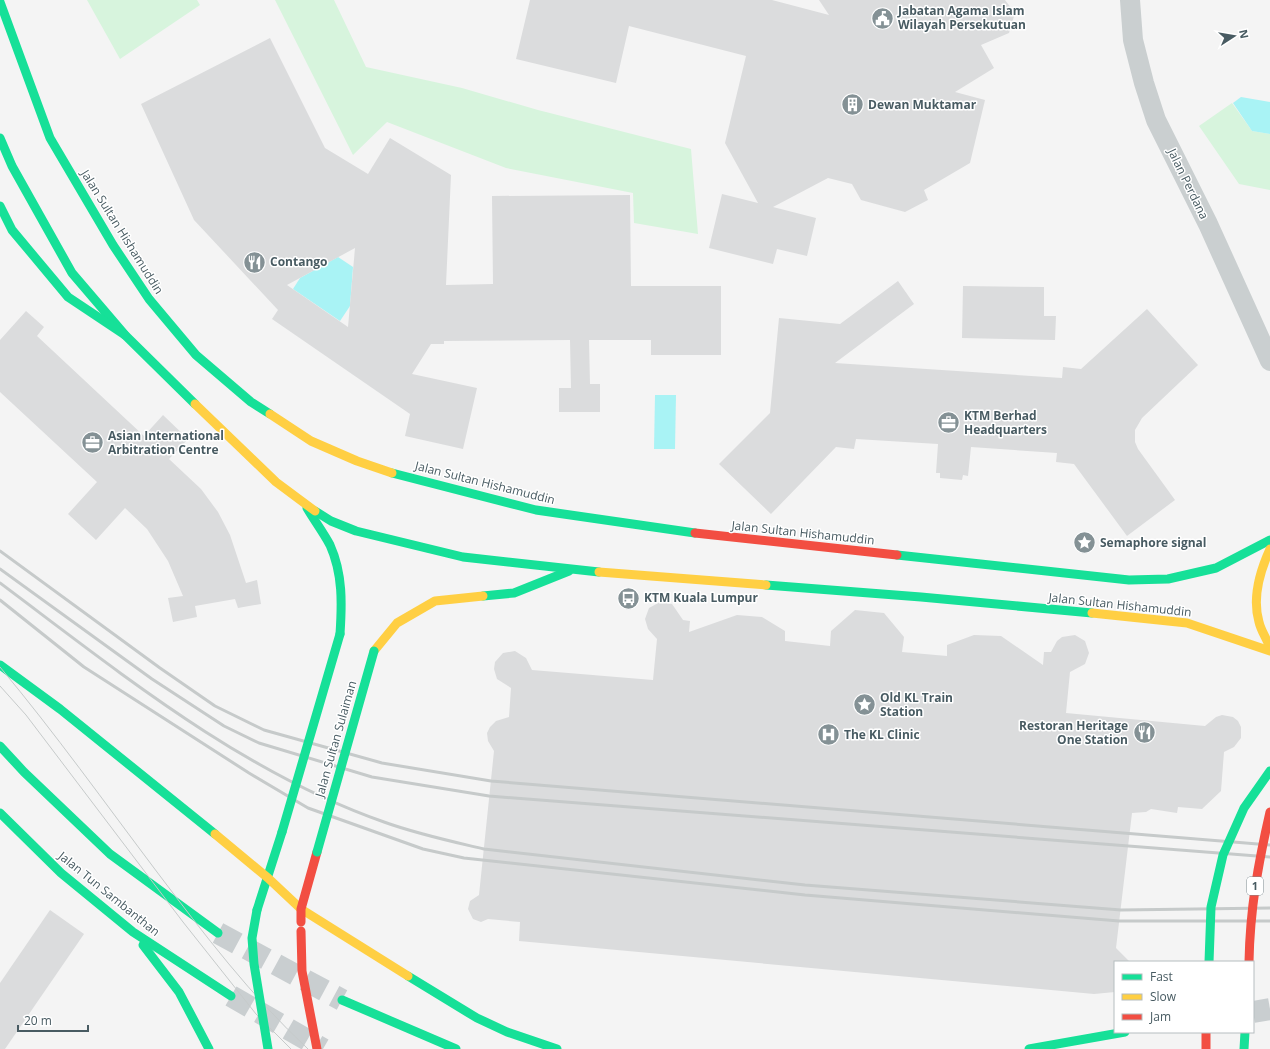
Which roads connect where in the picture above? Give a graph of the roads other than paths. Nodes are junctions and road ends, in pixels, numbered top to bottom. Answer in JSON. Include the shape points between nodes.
{"nodes":[{"id":1,"x":1130,"y":0,"type":"edge"},
{"id":2,"x":0,"y":2,"type":"edge"},
{"id":3,"x":0,"y":138,"type":"edge"},
{"id":4,"x":0,"y":206,"type":"edge"},
{"id":5,"x":125,"y":335,"type":"junction"},
{"id":6,"x":1270,"y":361,"type":"edge"},
{"id":7,"x":305,"y":506,"type":"junction"},
{"id":8,"x":1270,"y":540,"type":"edge"},
{"id":9,"x":1270,"y":549,"type":"edge"},
{"id":10,"x":570,"y":570,"type":"junction"},
{"id":11,"x":1270,"y":648,"type":"edge"},
{"id":12,"x":1270,"y":651,"type":"edge"},
{"id":13,"x":0,"y":665,"type":"edge"},
{"id":14,"x":0,"y":746,"type":"edge"},
{"id":15,"x":1270,"y":771,"type":"edge"},
{"id":16,"x":1270,"y":812,"type":"edge"},
{"id":17,"x":0,"y":813,"type":"edge"},
{"id":18,"x":268,"y":878,"type":"junction"},
{"id":19,"x":301,"y":909,"type":"junction"},
{"id":20,"x":133,"y":932,"type":"junction"},
{"id":21,"x":218,"y":933,"type":"tunnel mouth"},
{"id":22,"x":1209,"y":961,"type":"edge"},
{"id":23,"x":1249,"y":961,"type":"edge"},
{"id":24,"x":231,"y":996,"type":"tunnel mouth"},
{"id":25,"x":342,"y":1000,"type":"tunnel mouth"},
{"id":26,"x":1119,"y":1033,"type":"edge"},
{"id":27,"x":1206,"y":1033,"type":"edge"},
{"id":28,"x":1245,"y":1033,"type":"edge"},
{"id":29,"x":209,"y":1049,"type":"edge"},
{"id":30,"x":268,"y":1049,"type":"edge"},
{"id":31,"x":317,"y":1049,"type":"edge"},
{"id":32,"x":456,"y":1049,"type":"edge"},
{"id":33,"x":557,"y":1049,"type":"edge"},
{"id":34,"x":1029,"y":1049,"type":"edge"},
{"id":35,"x":1206,"y":1049,"type":"edge"},
{"id":36,"x":1244,"y":1049,"type":"edge"}],
"edges":[{"from":1,"to":6,"type":"street","name":"Jalan Perdana","via":[[1133,40],[1156,120],[1208,224]]},
{"from":2,"to":8,"type":"main road","name":"Jalan Sultan Hishamuddin","via":[[50,138],[113,245],[149,299],[196,355],[251,402],[311,441],[331,450],[399,475],[536,510],[688,532],[1129,580],[1168,579],[1216,568]]},
{"from":3,"to":5,"type":"main road","name":"Jalan Sultan Hishamuddin","via":[[12,166],[72,273]]},
{"from":4,"to":5,"type":"main road","via":[[12,230],[68,297]]},
{"from":5,"to":7,"type":"main road","name":"Jalan Sultan Hishamuddin","via":[[276,482]]},
{"from":7,"to":10,"type":"main road","name":"Jalan Sultan Hishamuddin","via":[[332,521],[397,542],[463,557]]},
{"from":7,"to":18,"type":"main road","bridge":true,"via":[[332,550],[337,564],[342,604],[340,634]]},
{"from":9,"to":11,"type":"main road","via":[[1258,582],[1257,602],[1259,621]]},
{"from":10,"to":12,"type":"main road","name":"Jalan Sultan Hishamuddin","via":[[921,598],[1187,623]]},
{"from":10,"to":19,"type":"main road","name":"Jalan Sultan Sulaiman","bridge":true,"via":[[514,593],[435,601],[396,623],[374,651]]},
{"from":13,"to":18,"type":"main road","via":[[60,709]]},
{"from":14,"to":21,"type":"main road","via":[[110,854]]},
{"from":15,"to":22,"type":"main road","bridge":true,"via":[[1244,808],[1223,855],[1211,907]]},
{"from":16,"to":23,"type":"main road","number":"1","bridge":true,"via":[[1257,868],[1250,924]]},
{"from":17,"to":20,"type":"main road","name":"Jalan Tun Sambanthan","via":[[61,873]]},
{"from":18,"to":19,"type":"main road"},
{"from":18,"to":30,"type":"main road","bridge":true,"via":[[257,910],[252,938]]},
{"from":19,"to":31,"type":"main road","name":"Jalan Sultan Sulaiman","bridge":true,"via":[[302,971]]},
{"from":19,"to":33,"type":"main road","via":[[477,1018],[507,1032]]},
{"from":20,"to":24,"type":"main road","name":"Jalan Tun Sambanthan"},
{"from":20,"to":29,"type":"main road","via":[[179,992]]},
{"from":25,"to":32,"type":"main road"},
{"from":26,"to":34,"type":"main road"},
{"from":27,"to":35,"type":"main road"},
{"from":28,"to":36,"type":"main road"}]}
